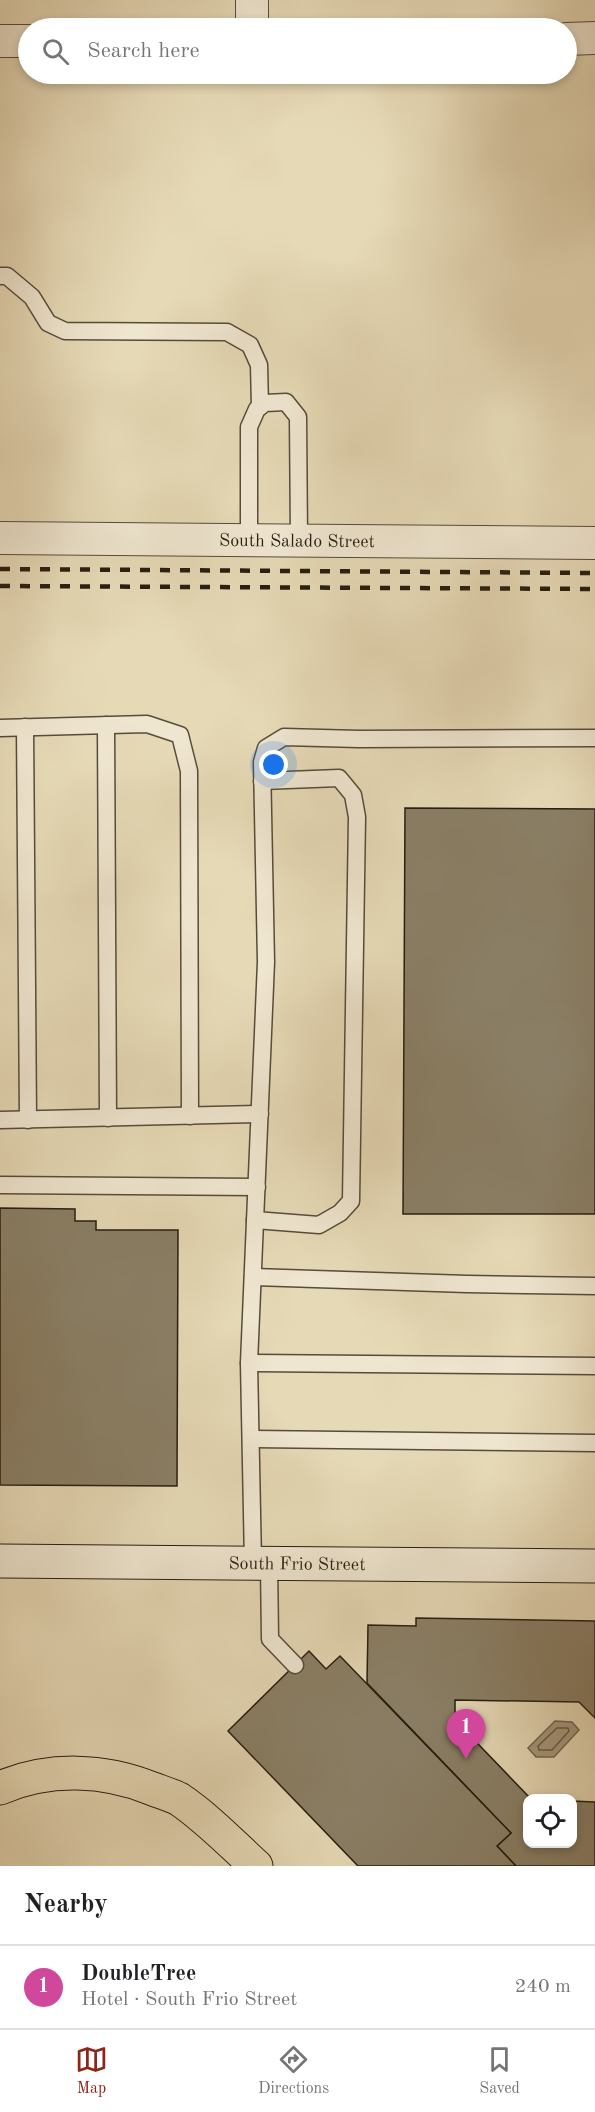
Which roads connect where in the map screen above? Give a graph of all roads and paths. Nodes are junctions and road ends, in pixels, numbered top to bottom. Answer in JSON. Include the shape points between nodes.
{"nodes":[{"id":1,"x":252,"y":0,"type":"edge"},
{"id":2,"x":252,"y":18,"type":"edge"},
{"id":3,"x":595,"y":38,"type":"edge"},
{"id":4,"x":577,"y":39,"type":"edge"},
{"id":5,"x":0,"y":40,"type":"edge"},
{"id":6,"x":18,"y":41,"type":"edge"},
{"id":7,"x":0,"y":276,"type":"edge"},
{"id":8,"x":260,"y":407,"type":"junction"},
{"id":9,"x":0,"y":538,"type":"edge"},
{"id":10,"x":249,"y":540,"type":"junction"},
{"id":11,"x":299,"y":540,"type":"junction"},
{"id":12,"x":595,"y":543,"type":"edge"},
{"id":13,"x":106,"y":725,"type":"junction"},
{"id":14,"x":25,"y":727,"type":"junction"},
{"id":15,"x":0,"y":728,"type":"edge"},
{"id":16,"x":595,"y":738,"type":"edge"},
{"id":17,"x":262,"y":781,"type":"junction"},
{"id":18,"x":260,"y":1114,"type":"junction"},
{"id":19,"x":190,"y":1116,"type":"junction"},
{"id":20,"x":108,"y":1118,"type":"junction"},
{"id":21,"x":0,"y":1120,"type":"edge"},
{"id":22,"x":28,"y":1120,"type":"junction"},
{"id":23,"x":0,"y":1185,"type":"edge"},
{"id":24,"x":257,"y":1187,"type":"junction"},
{"id":25,"x":255,"y":1220,"type":"junction"},
{"id":26,"x":253,"y":1277,"type":"junction"},
{"id":27,"x":595,"y":1286,"type":"edge"},
{"id":28,"x":249,"y":1363,"type":"junction"},
{"id":29,"x":595,"y":1366,"type":"edge"},
{"id":30,"x":251,"y":1439,"type":"junction"},
{"id":31,"x":595,"y":1443,"type":"edge"},
{"id":32,"x":0,"y":1561,"type":"edge"},
{"id":33,"x":261,"y":1563,"type":"junction"},
{"id":34,"x":595,"y":1566,"type":"edge"},
{"id":35,"x":295,"y":1665,"type":"dead end"},
{"id":36,"x":0,"y":1788,"type":"edge"},
{"id":37,"x":256,"y":1866,"type":"edge"}],
"edges":[{"from":1,"to":2,"type":"street"},
{"from":3,"to":4,"type":"street"},
{"from":5,"to":6,"type":"street"},
{"from":7,"to":8,"type":"lane","via":[[8,276],[32,297],[48,323],[64,331],[227,332],[250,345],[259,365]]},
{"from":8,"to":10,"type":"lane","via":[[249,428]]},
{"from":8,"to":11,"type":"lane","via":[[286,402],[298,417]]},
{"from":9,"to":10,"type":"street","name":"South Salado Street"},
{"from":10,"to":11,"type":"street","name":"South Salado Street"},
{"from":11,"to":12,"type":"street","name":"South Salado Street"},
{"from":13,"to":14,"type":"lane"},
{"from":13,"to":19,"type":"lane","via":[[147,724],[180,735],[189,771]]},
{"from":13,"to":20,"type":"lane"},
{"from":14,"to":15,"type":"lane"},
{"from":14,"to":22,"type":"lane"},
{"from":16,"to":17,"type":"lane","via":[[284,737],[266,748]]},
{"from":17,"to":18,"type":"lane","via":[[266,962]]},
{"from":17,"to":25,"type":"lane","via":[[339,778],[353,795],[357,817],[351,1201],[340,1213],[319,1224]]},
{"from":18,"to":19,"type":"lane"},
{"from":18,"to":24,"type":"lane"},
{"from":19,"to":20,"type":"lane"},
{"from":20,"to":22,"type":"lane"},
{"from":21,"to":22,"type":"lane"},
{"from":23,"to":24,"type":"lane"},
{"from":24,"to":25,"type":"lane"},
{"from":25,"to":26,"type":"lane"},
{"from":26,"to":27,"type":"lane"},
{"from":26,"to":28,"type":"lane"},
{"from":28,"to":29,"type":"lane"},
{"from":28,"to":30,"type":"lane"},
{"from":30,"to":31,"type":"lane"},
{"from":30,"to":33,"type":"lane"},
{"from":32,"to":33,"type":"main road","name":"South Frio Street"},
{"from":33,"to":34,"type":"main road","name":"South Frio Street"},
{"from":33,"to":35,"type":"lane","via":[[270,1639]]},
{"from":36,"to":37,"type":"highway","via":[[17,1780],[51,1774],[91,1773],[134,1781],[177,1798]]}]}
